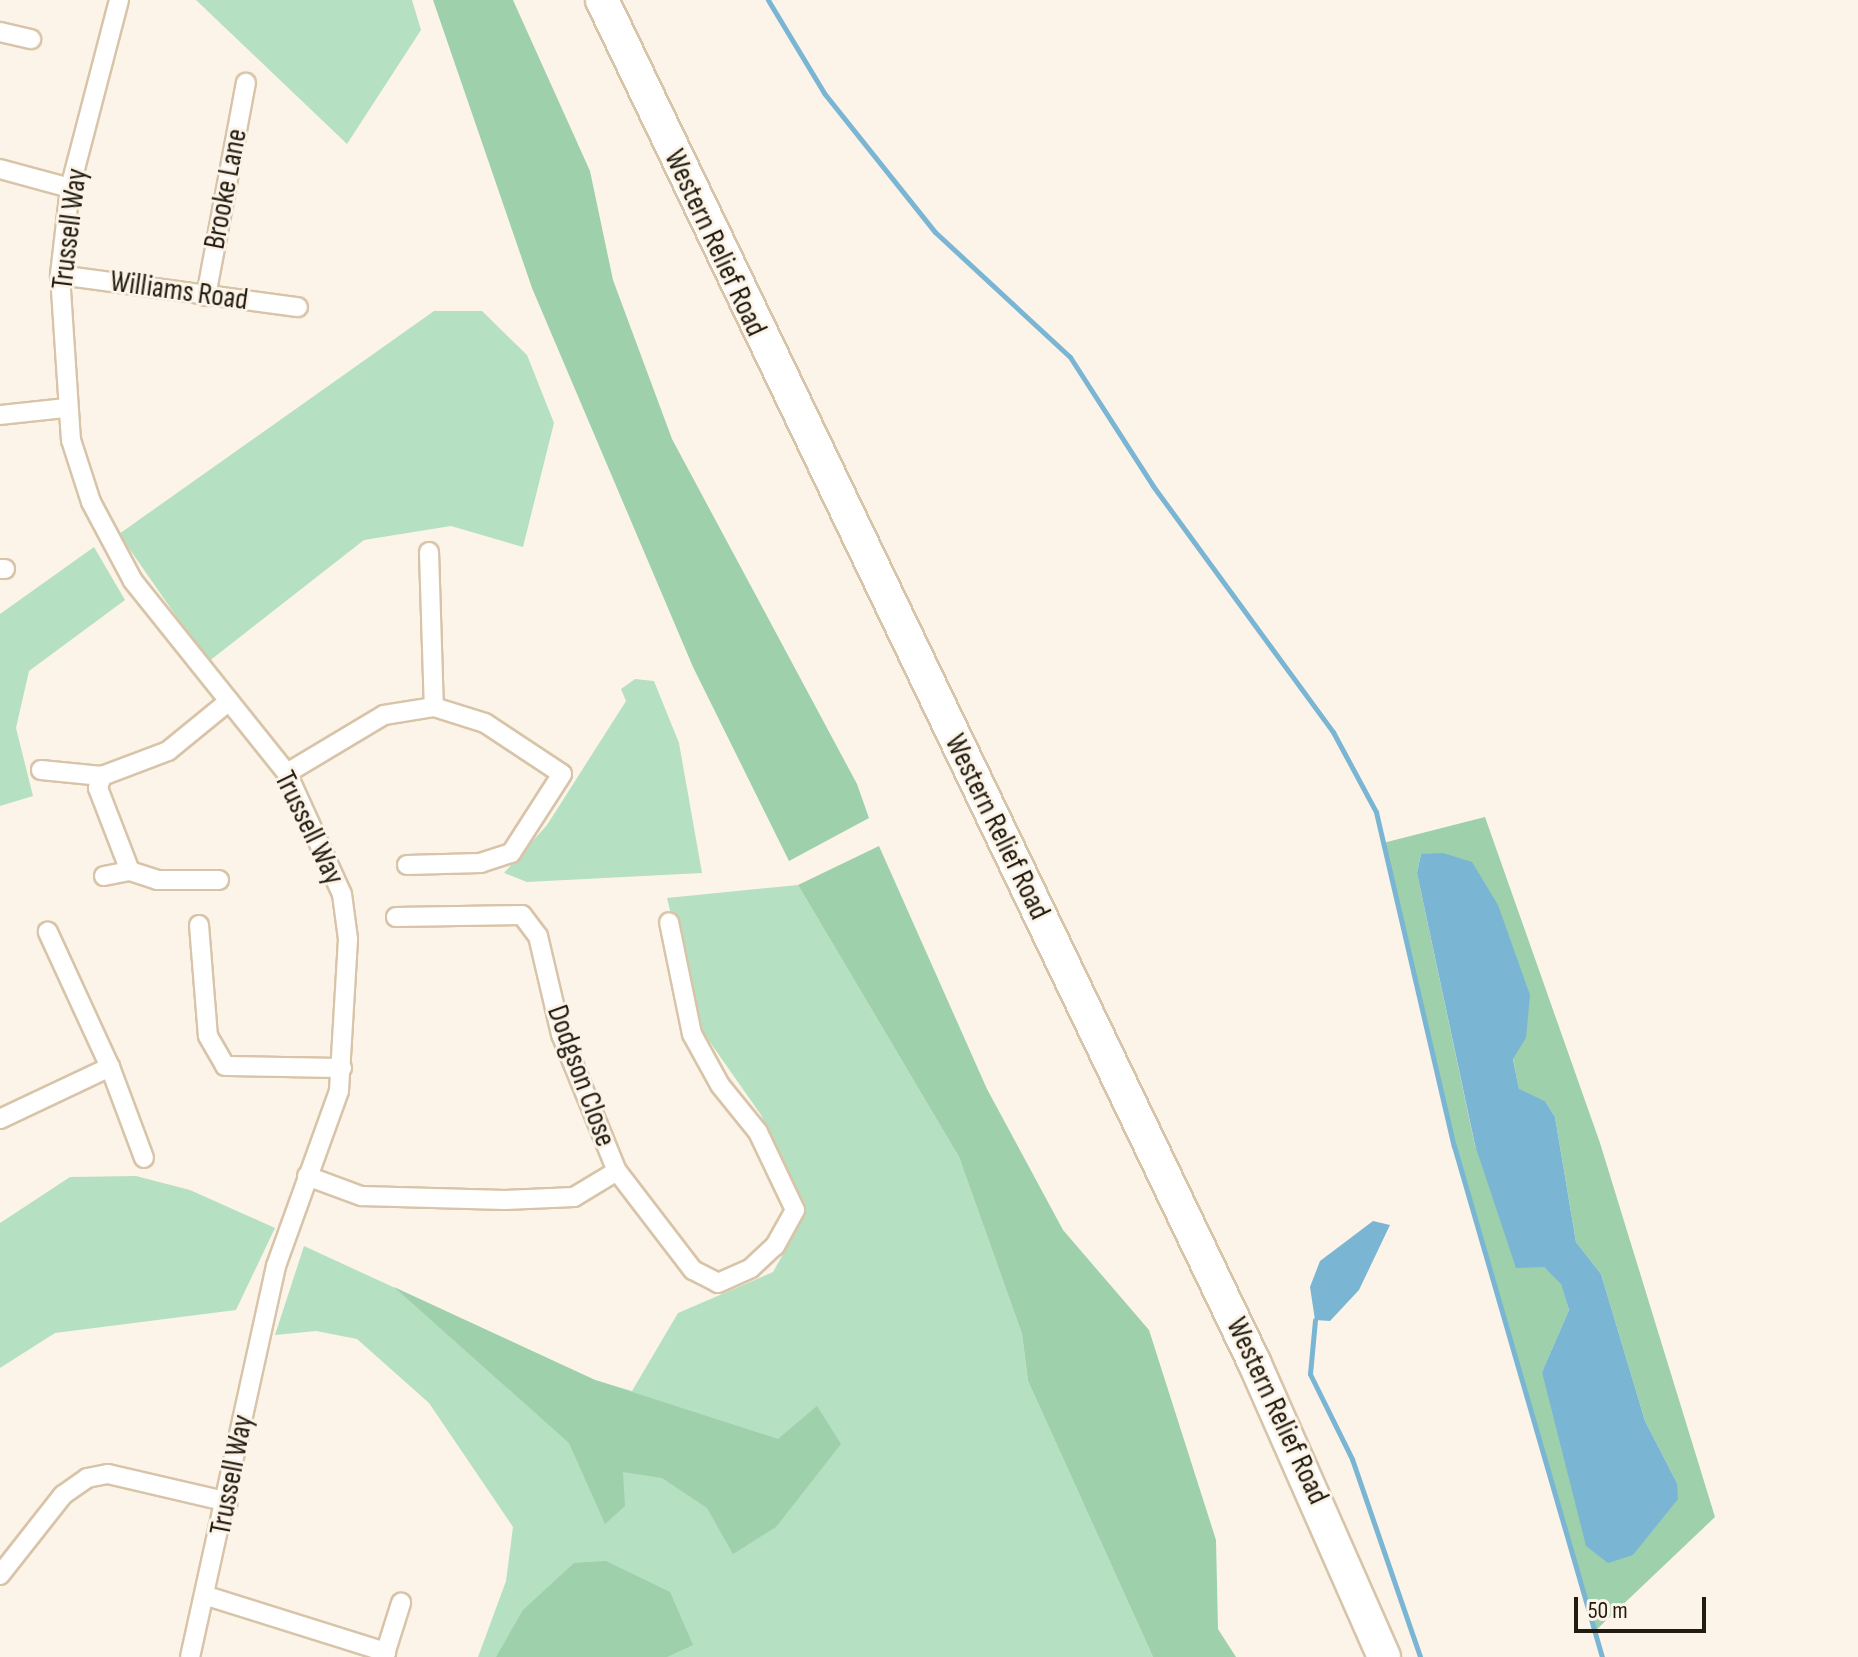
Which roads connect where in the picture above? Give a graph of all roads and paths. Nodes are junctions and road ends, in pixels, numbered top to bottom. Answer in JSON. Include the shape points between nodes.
{"nodes":[{"id":1,"x":119,"y":0,"type":"edge"},
{"id":2,"x":602,"y":0,"type":"edge"},
{"id":3,"x":0,"y":32,"type":"edge"},
{"id":4,"x":31,"y":39,"type":"dead end"},
{"id":5,"x":246,"y":83,"type":"dead end"},
{"id":6,"x":0,"y":169,"type":"edge"},
{"id":7,"x":70,"y":188,"type":"junction"},
{"id":8,"x":60,"y":275,"type":"junction"},
{"id":9,"x":206,"y":296,"type":"junction"},
{"id":10,"x":298,"y":307,"type":"dead end"},
{"id":11,"x":65,"y":408,"type":"junction"},
{"id":12,"x":0,"y":415,"type":"edge"},
{"id":13,"x":429,"y":552,"type":"dead end"},
{"id":14,"x":229,"y":701,"type":"junction"},
{"id":15,"x":434,"y":707,"type":"junction"},
{"id":16,"x":41,"y":770,"type":"dead end"},
{"id":17,"x":287,"y":773,"type":"junction"},
{"id":18,"x":102,"y":776,"type":"junction"},
{"id":19,"x":407,"y":865,"type":"dead end"},
{"id":20,"x":130,"y":871,"type":"junction"},
{"id":21,"x":104,"y":876,"type":"dead end"},
{"id":22,"x":219,"y":880,"type":"dead end"},
{"id":23,"x":396,"y":917,"type":"dead end"},
{"id":24,"x":669,"y":922,"type":"dead end"},
{"id":25,"x":199,"y":925,"type":"dead end"},
{"id":26,"x":48,"y":932,"type":"dead end"},
{"id":27,"x":110,"y":1067,"type":"junction"},
{"id":28,"x":342,"y":1068,"type":"junction"},
{"id":29,"x":0,"y":1119,"type":"edge"},
{"id":30,"x":144,"y":1158,"type":"dead end"},
{"id":31,"x":617,"y":1171,"type":"junction"},
{"id":32,"x":307,"y":1176,"type":"junction"},
{"id":33,"x":228,"y":1502,"type":"junction"},
{"id":34,"x":0,"y":1575,"type":"edge"},
{"id":35,"x":207,"y":1596,"type":"junction"},
{"id":36,"x":401,"y":1603,"type":"dead end"},
{"id":37,"x":385,"y":1654,"type":"edge"},
{"id":38,"x":190,"y":1657,"type":"edge"},
{"id":39,"x":1384,"y":1657,"type":"edge"}],
"edges":[{"from":1,"to":7,"type":"street","name":"Trussell Way"},
{"from":2,"to":39,"type":"highway","name":"Western Relief Road","via":[[1260,1376]]},
{"from":3,"to":4,"type":"street"},
{"from":5,"to":9,"type":"street","name":"Brooke Lane"},
{"from":6,"to":7,"type":"street"},
{"from":7,"to":8,"type":"street","name":"Trussell Way"},
{"from":8,"to":9,"type":"street","name":"Williams Road"},
{"from":8,"to":11,"type":"street","name":"Trussell Way"},
{"from":9,"to":10,"type":"street","name":"Williams Road"},
{"from":11,"to":12,"type":"street"},
{"from":11,"to":14,"type":"street","name":"Trussell Way","via":[[79,471],[120,559]]},
{"from":13,"to":15,"type":"street"},
{"from":14,"to":17,"type":"street","name":"Trussell Way"},
{"from":14,"to":18,"type":"street","via":[[168,751]]},
{"from":15,"to":17,"type":"street","via":[[384,715]]},
{"from":15,"to":19,"type":"street","via":[[485,723],[562,774],[511,853],[481,863]]},
{"from":16,"to":18,"type":"street"},
{"from":17,"to":28,"type":"street","name":"Trussell Way","via":[[342,894],[348,939]]},
{"from":18,"to":20,"type":"street","via":[[98,788]]},
{"from":20,"to":21,"type":"street"},
{"from":20,"to":22,"type":"street","via":[[157,880]]},
{"from":23,"to":31,"type":"street","name":"Dodgson Close","via":[[522,915],[538,936],[561,1034]]},
{"from":24,"to":31,"type":"street","name":"Dodgson Close","via":[[692,1034],[720,1085],[758,1132],[795,1210],[767,1254],[718,1283],[693,1270]]},
{"from":25,"to":28,"type":"street","via":[[208,1036],[225,1066]]},
{"from":26,"to":27,"type":"street"},
{"from":27,"to":29,"type":"street"},
{"from":27,"to":30,"type":"street"},
{"from":28,"to":32,"type":"street","name":"Trussell Way"},
{"from":31,"to":32,"type":"street","via":[[574,1197],[505,1200],[361,1196]]},
{"from":32,"to":33,"type":"street","name":"Trussell Way","via":[[266,1305]]},
{"from":33,"to":34,"type":"street","via":[[108,1474],[87,1478],[63,1495]]},
{"from":33,"to":35,"type":"street","name":"Trussell Way"},
{"from":35,"to":37,"type":"street"},
{"from":35,"to":38,"type":"street","name":"Trussell Way"},
{"from":36,"to":37,"type":"street"}]}
